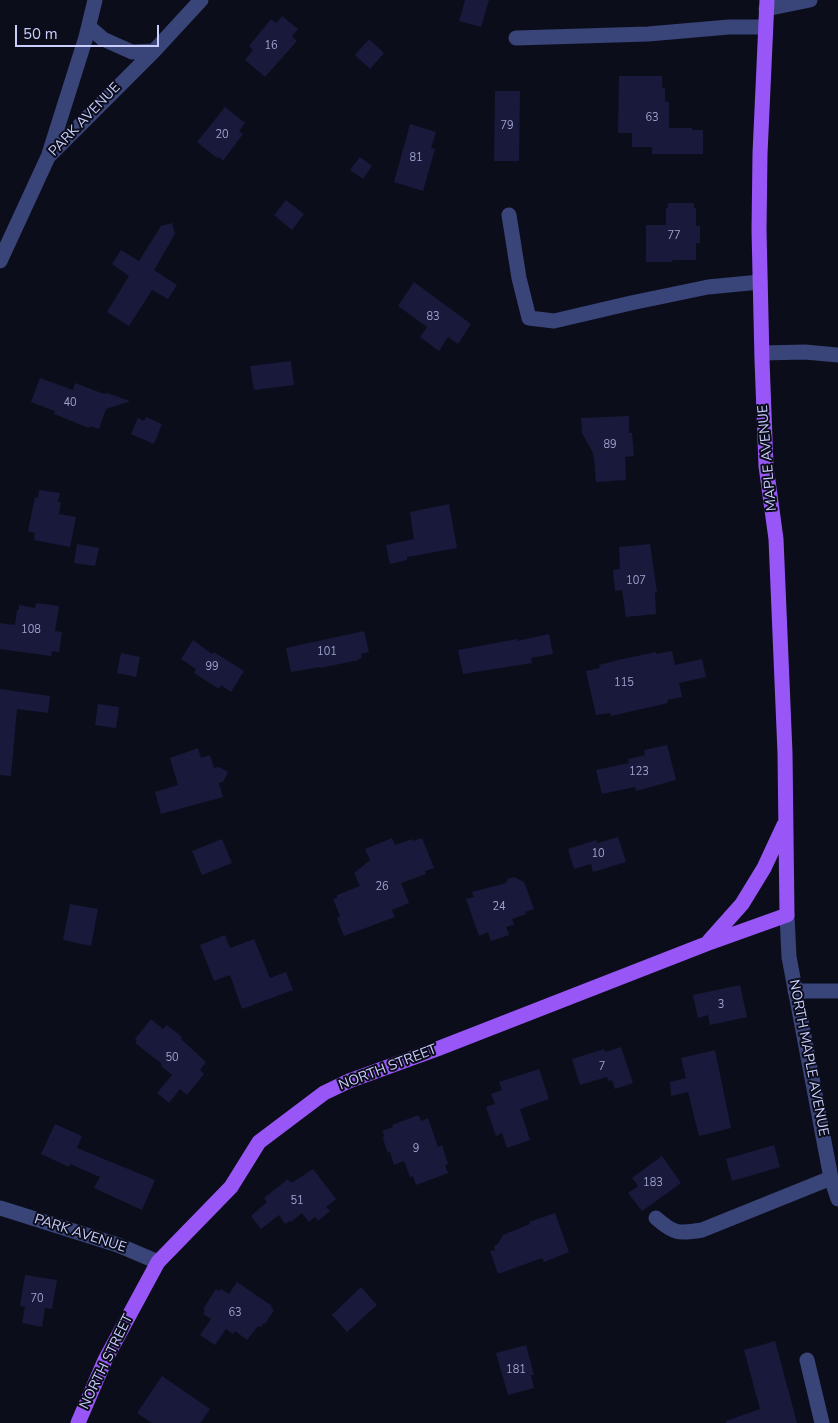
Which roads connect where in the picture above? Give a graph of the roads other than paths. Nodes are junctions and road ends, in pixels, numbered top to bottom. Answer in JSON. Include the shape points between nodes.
{"nodes":[{"id":1,"x":95,"y":0,"type":"edge"},
{"id":2,"x":201,"y":0,"type":"edge"},
{"id":3,"x":810,"y":0,"type":"edge"},
{"id":4,"x":766,"y":4,"type":"edge"},
{"id":5,"x":89,"y":27,"type":"junction"},
{"id":6,"x":765,"y":27,"type":"junction"},
{"id":7,"x":516,"y":38,"type":"dead end"},
{"id":8,"x":154,"y":50,"type":"junction"},
{"id":9,"x":48,"y":157,"type":"junction"},
{"id":10,"x":509,"y":214,"type":"dead end"},
{"id":11,"x":0,"y":261,"type":"edge"},
{"id":12,"x":760,"y":282,"type":"junction"},
{"id":13,"x":762,"y":353,"type":"junction"},
{"id":14,"x":838,"y":355,"type":"edge"},
{"id":15,"x":786,"y":821,"type":"junction"},
{"id":16,"x":788,"y":915,"type":"junction"},
{"id":17,"x":706,"y":944,"type":"junction"},
{"id":18,"x":795,"y":991,"type":"junction"},
{"id":19,"x":838,"y":991,"type":"edge"},
{"id":20,"x":831,"y":1178,"type":"junction"},
{"id":21,"x":838,"y":1199,"type":"edge"},
{"id":22,"x":0,"y":1208,"type":"edge"},
{"id":23,"x":656,"y":1218,"type":"dead end"},
{"id":24,"x":158,"y":1262,"type":"junction"},
{"id":25,"x":807,"y":1360,"type":"dead end"},
{"id":26,"x":78,"y":1423,"type":"edge"},
{"id":27,"x":822,"y":1423,"type":"edge"}],
"edges":[{"from":1,"to":5,"type":"street"},
{"from":2,"to":8,"type":"street","name":"PARK AVENUE"},
{"from":3,"to":4,"type":"street"},
{"from":4,"to":6,"type":"main road","name":"MAPLE AVENUE"},
{"from":5,"to":8,"type":"street","via":[[103,39],[132,52]]},
{"from":5,"to":9,"type":"street"},
{"from":6,"to":7,"type":"street"},
{"from":6,"to":12,"type":"main road","name":"MAPLE AVENUE","via":[[760,154]]},
{"from":8,"to":9,"type":"street","name":"PARK AVENUE"},
{"from":9,"to":11,"type":"street","name":"PARK AVENUE"},
{"from":10,"to":12,"type":"street","via":[[529,318],[554,321],[708,287]]},
{"from":12,"to":13,"type":"main road","name":"MAPLE AVENUE"},
{"from":13,"to":14,"type":"street"},
{"from":13,"to":15,"type":"main road","name":"MAPLE AVENUE","via":[[766,466],[776,539]]},
{"from":15,"to":16,"type":"main road","name":"MAPLE AVENUE"},
{"from":15,"to":17,"type":"main road","via":[[764,868],[742,904]]},
{"from":16,"to":17,"type":"main road","name":"NORTH STREET"},
{"from":16,"to":18,"type":"street","name":"NORTH MAPLE AVENUE","via":[[789,957]]},
{"from":17,"to":24,"type":"main road","name":"NORTH STREET","via":[[324,1093],[259,1142],[231,1186]]},
{"from":18,"to":19,"type":"street"},
{"from":18,"to":20,"type":"street","name":"NORTH MAPLE AVENUE"},
{"from":20,"to":21,"type":"street","name":"NORTH MAPLE AVENUE"},
{"from":20,"to":23,"type":"street","via":[[702,1230],[682,1233],[669,1230]]},
{"from":22,"to":24,"type":"street","name":"PARK AVENUE","via":[[118,1245]]},
{"from":24,"to":26,"type":"main road","name":"NORTH STREET","via":[[105,1360]]},
{"from":25,"to":27,"type":"street"}]}
